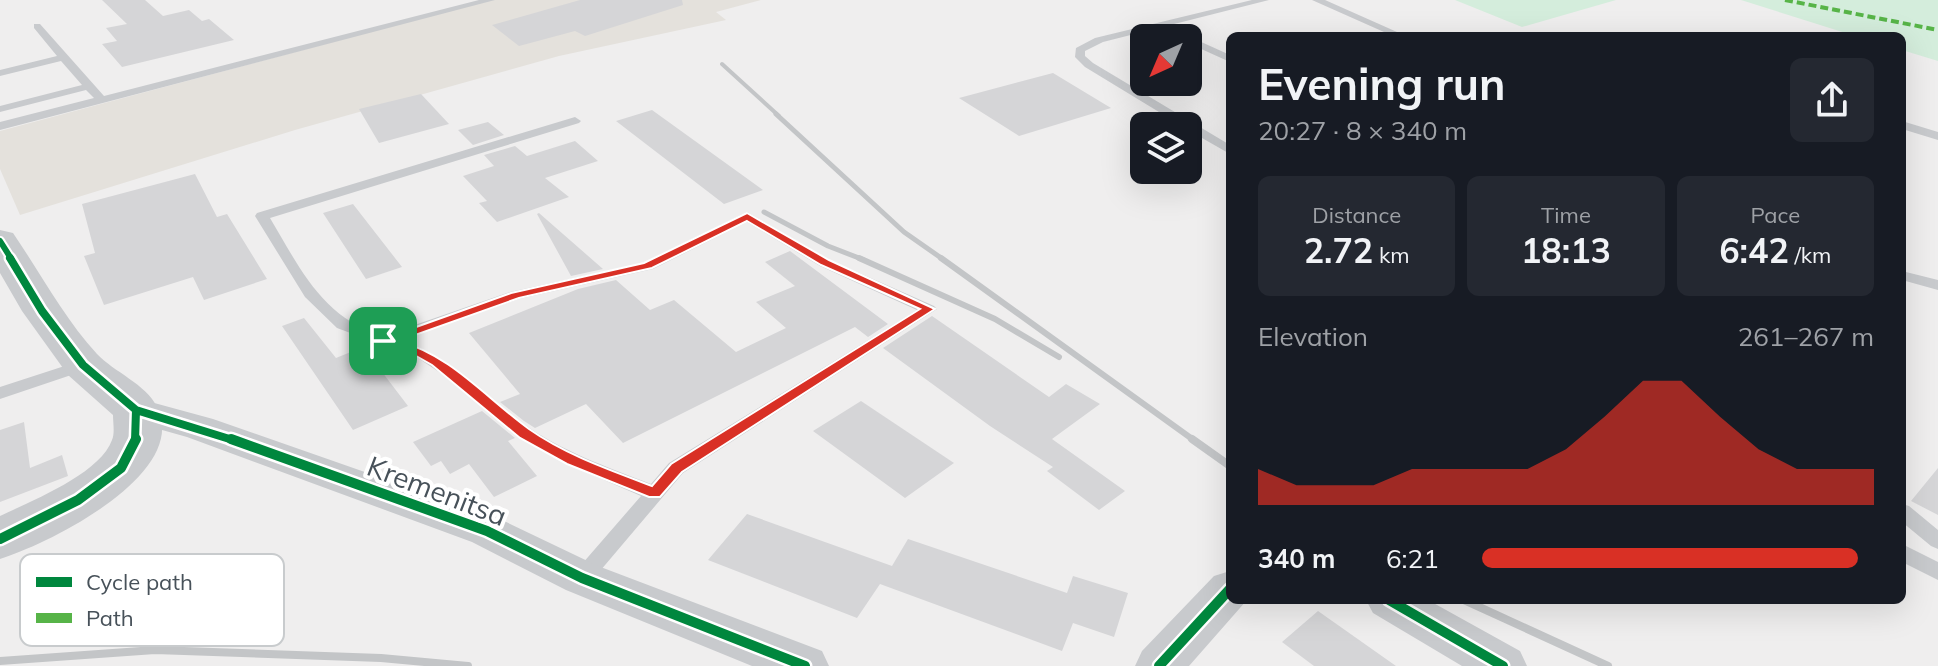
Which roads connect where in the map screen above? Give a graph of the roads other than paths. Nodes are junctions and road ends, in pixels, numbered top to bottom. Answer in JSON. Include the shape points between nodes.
{"nodes":[{"id":1,"x":490,"y":0,"type":"edge"},
{"id":2,"x":1264,"y":0,"type":"edge"},
{"id":3,"x":1317,"y":0,"type":"edge"},
{"id":4,"x":1163,"y":24,"type":"edge"},
{"id":5,"x":37,"y":26,"type":"dead end"},
{"id":6,"x":1392,"y":32,"type":"edge"},
{"id":7,"x":1130,"y":33,"type":"edge"},
{"id":8,"x":1202,"y":45,"type":"edge"},
{"id":9,"x":64,"y":57,"type":"junction"},
{"id":10,"x":1226,"y":57,"type":"edge"},
{"id":11,"x":0,"y":73,"type":"edge"},
{"id":12,"x":89,"y":86,"type":"junction"},
{"id":13,"x":1130,"y":90,"type":"edge"},
{"id":14,"x":1140,"y":96,"type":"edge"},
{"id":15,"x":101,"y":100,"type":"junction"},
{"id":16,"x":2,"y":105,"type":"edge"},
{"id":17,"x":575,"y":121,"type":"dead end"},
{"id":18,"x":0,"y":126,"type":"edge"},
{"id":19,"x":1906,"y":126,"type":"edge"},
{"id":20,"x":1938,"y":136,"type":"edge"},
{"id":21,"x":1226,"y":148,"type":"edge"},
{"id":22,"x":0,"y":241,"type":"edge"},
{"id":23,"x":1906,"y":276,"type":"edge"},
{"id":24,"x":1938,"y":285,"type":"edge"},
{"id":25,"x":383,"y":341,"type":"junction"},
{"id":26,"x":83,"y":365,"type":"junction"},
{"id":27,"x":0,"y":393,"type":"edge"},
{"id":28,"x":136,"y":410,"type":"junction"},
{"id":29,"x":654,"y":493,"type":"junction"},
{"id":30,"x":1906,"y":514,"type":"edge"},
{"id":31,"x":3,"y":538,"type":"edge"},
{"id":32,"x":1938,"y":541,"type":"edge"},
{"id":33,"x":1906,"y":554,"type":"edge"},
{"id":34,"x":1938,"y":572,"type":"edge"},
{"id":35,"x":582,"y":578,"type":"junction"},
{"id":36,"x":1226,"y":593,"type":"edge"},
{"id":37,"x":1396,"y":604,"type":"edge"},
{"id":38,"x":805,"y":666,"type":"edge"},
{"id":39,"x":1159,"y":666,"type":"edge"},
{"id":40,"x":1503,"y":666,"type":"edge"}],
"edges":[{"from":1,"to":15,"type":"lane"},
{"from":2,"to":4,"type":"lane"},
{"from":3,"to":6,"type":"lane"},
{"from":5,"to":9,"type":"lane"},
{"from":7,"to":13,"type":"lane","via":[[1085,45],[1080,57]]},
{"from":8,"to":10,"type":"lane"},
{"from":9,"to":11,"type":"lane"},
{"from":9,"to":12,"type":"lane"},
{"from":12,"to":15,"type":"lane"},
{"from":12,"to":16,"type":"lane"},
{"from":14,"to":21,"type":"lane"},
{"from":15,"to":18,"type":"lane"},
{"from":17,"to":25,"type":"lane","via":[[262,216],[307,290],[331,317]]},
{"from":19,"to":20,"type":"lane"},
{"from":22,"to":26,"type":"street","via":[[42,311]]},
{"from":23,"to":24,"type":"lane"},
{"from":25,"to":29,"type":"lane","via":[[437,362],[526,434],[572,461]]},
{"from":25,"to":29,"type":"lane","via":[[515,295],[648,266],[747,216],[825,263],[929,309],[676,468]]},
{"from":26,"to":27,"type":"lane"},
{"from":26,"to":28,"type":"street"},
{"from":28,"to":31,"type":"street","via":[[137,438],[121,468],[78,500]]},
{"from":28,"to":35,"type":"street","name":"Kremenitsa","via":[[487,531]]},
{"from":29,"to":35,"type":"lane"},
{"from":30,"to":32,"type":"lane"},
{"from":33,"to":34,"type":"lane"},
{"from":35,"to":38,"type":"street","name":"Kremenitsa"},
{"from":36,"to":39,"type":"street"},
{"from":37,"to":40,"type":"street"}]}
